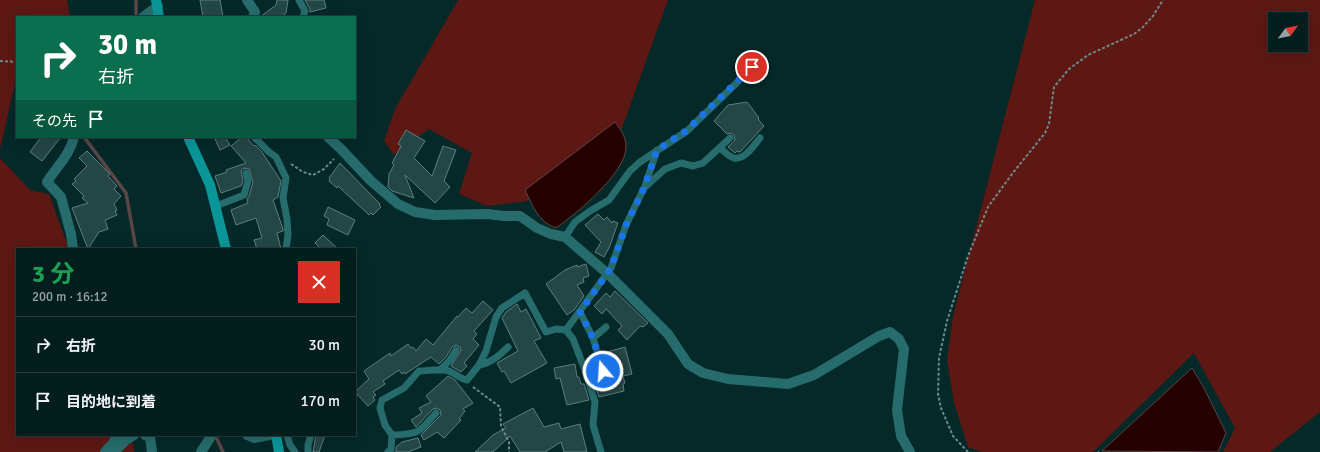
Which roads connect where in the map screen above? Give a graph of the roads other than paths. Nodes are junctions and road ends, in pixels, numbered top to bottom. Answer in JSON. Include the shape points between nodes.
{"nodes":[{"id":1,"x":247,"y":0,"type":"edge"},
{"id":2,"x":299,"y":0,"type":"edge"},
{"id":3,"x":157,"y":3,"type":"edge"},
{"id":4,"x":144,"y":16,"type":"edge"},
{"id":5,"x":159,"y":16,"type":"edge"},
{"id":6,"x":253,"y":16,"type":"edge"},
{"id":7,"x":303,"y":16,"type":"edge"},
{"id":8,"x":752,"y":67,"type":"dead end"},
{"id":9,"x":74,"y":138,"type":"edge"},
{"id":10,"x":188,"y":138,"type":"edge"},
{"id":11,"x":255,"y":138,"type":"edge"},
{"id":12,"x":329,"y":138,"type":"edge"},
{"id":13,"x":730,"y":138,"type":"dead end"},
{"id":14,"x":760,"y":138,"type":"dead end"},
{"id":15,"x":720,"y":148,"type":"junction"},
{"id":16,"x":657,"y":150,"type":"junction"},
{"id":17,"x":246,"y":173,"type":"dead end"},
{"id":18,"x":644,"y":188,"type":"junction"},
{"id":19,"x":216,"y":206,"type":"junction"},
{"id":20,"x":565,"y":236,"type":"junction"},
{"id":21,"x":73,"y":248,"type":"edge"},
{"id":22,"x":226,"y":248,"type":"edge"},
{"id":23,"x":286,"y":248,"type":"edge"},
{"id":24,"x":608,"y":274,"type":"junction"},
{"id":25,"x":580,"y":312,"type":"junction"},
{"id":26,"x":606,"y":327,"type":"dead end"},
{"id":27,"x":566,"y":330,"type":"junction"},
{"id":28,"x":593,"y":338,"type":"junction"},
{"id":29,"x":508,"y":347,"type":"dead end"},
{"id":30,"x":456,"y":350,"type":"dead end"},
{"id":31,"x":479,"y":365,"type":"junction"},
{"id":32,"x":440,"y":370,"type":"junction"},
{"id":33,"x":603,"y":371,"type":"dead end"},
{"id":34,"x":436,"y":413,"type":"dead end"},
{"id":35,"x":392,"y":435,"type":"junction"},
{"id":36,"x":117,"y":436,"type":"edge"},
{"id":37,"x":132,"y":436,"type":"edge"},
{"id":38,"x":148,"y":436,"type":"edge"},
{"id":39,"x":211,"y":436,"type":"edge"},
{"id":40,"x":249,"y":436,"type":"edge"},
{"id":41,"x":263,"y":436,"type":"edge"},
{"id":42,"x":276,"y":436,"type":"edge"},
{"id":43,"x":287,"y":436,"type":"edge"},
{"id":44,"x":311,"y":436,"type":"edge"},
{"id":45,"x":105,"y":452,"type":"edge"},
{"id":46,"x":114,"y":452,"type":"edge"},
{"id":47,"x":152,"y":452,"type":"edge"},
{"id":48,"x":201,"y":452,"type":"edge"},
{"id":49,"x":279,"y":452,"type":"edge"},
{"id":50,"x":295,"y":452,"type":"edge"},
{"id":51,"x":308,"y":452,"type":"edge"},
{"id":52,"x":388,"y":452,"type":"edge"},
{"id":53,"x":601,"y":452,"type":"edge"},
{"id":54,"x":910,"y":452,"type":"edge"}],
"edges":[{"from":1,"to":6,"type":"street","via":[[254,12]]},
{"from":2,"to":7,"type":"lane","via":[[305,11]]},
{"from":3,"to":4,"type":"street"},
{"from":3,"to":5,"type":"main road"},
{"from":8,"to":16,"type":"lane","via":[[687,130]]},
{"from":9,"to":21,"type":"street","via":[[63,161],[47,182],[61,197]]},
{"from":10,"to":19,"type":"main road","via":[[210,185]]},
{"from":11,"to":23,"type":"lane","via":[[276,157],[286,178],[283,198],[288,234]]},
{"from":12,"to":20,"type":"street","via":[[371,181],[398,204],[414,212],[435,215],[520,216],[536,228]]},
{"from":13,"to":15,"type":"lane"},
{"from":14,"to":15,"type":"lane","via":[[740,157],[734,158]]},
{"from":15,"to":18,"type":"lane","via":[[703,163],[693,166],[681,164],[665,169]]},
{"from":16,"to":18,"type":"lane"},
{"from":16,"to":20,"type":"lane","via":[[630,171],[608,200],[575,222]]},
{"from":17,"to":19,"type":"lane","via":[[248,181],[244,195]]},
{"from":18,"to":24,"type":"lane","via":[[626,225]]},
{"from":19,"to":22,"type":"main road"},
{"from":20,"to":24,"type":"street"},
{"from":24,"to":25,"type":"lane"},
{"from":24,"to":54,"type":"street","via":[[668,334],[688,364],[703,373],[728,379],[788,384],[814,375],[878,336],[890,332],[900,339],[904,349],[897,410],[901,436]]},
{"from":25,"to":27,"type":"lane"},
{"from":25,"to":28,"type":"lane"},
{"from":26,"to":28,"type":"lane"},
{"from":27,"to":31,"type":"lane","via":[[546,332],[525,293],[502,308],[496,317]]},
{"from":27,"to":53,"type":"lane","via":[[573,339],[595,402],[593,425]]},
{"from":28,"to":33,"type":"lane"},
{"from":29,"to":31,"type":"lane","via":[[487,364]]},
{"from":30,"to":32,"type":"lane"},
{"from":31,"to":32,"type":"lane","via":[[467,380],[449,371]]},
{"from":32,"to":35,"type":"lane","via":[[419,372],[404,388],[382,400],[380,408],[385,425]]},
{"from":34,"to":35,"type":"lane","via":[[420,431]]},
{"from":35,"to":52,"type":"lane","via":[[391,450]]},
{"from":36,"to":45,"type":"street"},
{"from":37,"to":46,"type":"street"},
{"from":38,"to":47,"type":"street","via":[[150,437]]},
{"from":39,"to":48,"type":"street"},
{"from":40,"to":41,"type":"street"},
{"from":42,"to":49,"type":"main road"},
{"from":43,"to":50,"type":"lane"},
{"from":44,"to":51,"type":"lane"}]}
